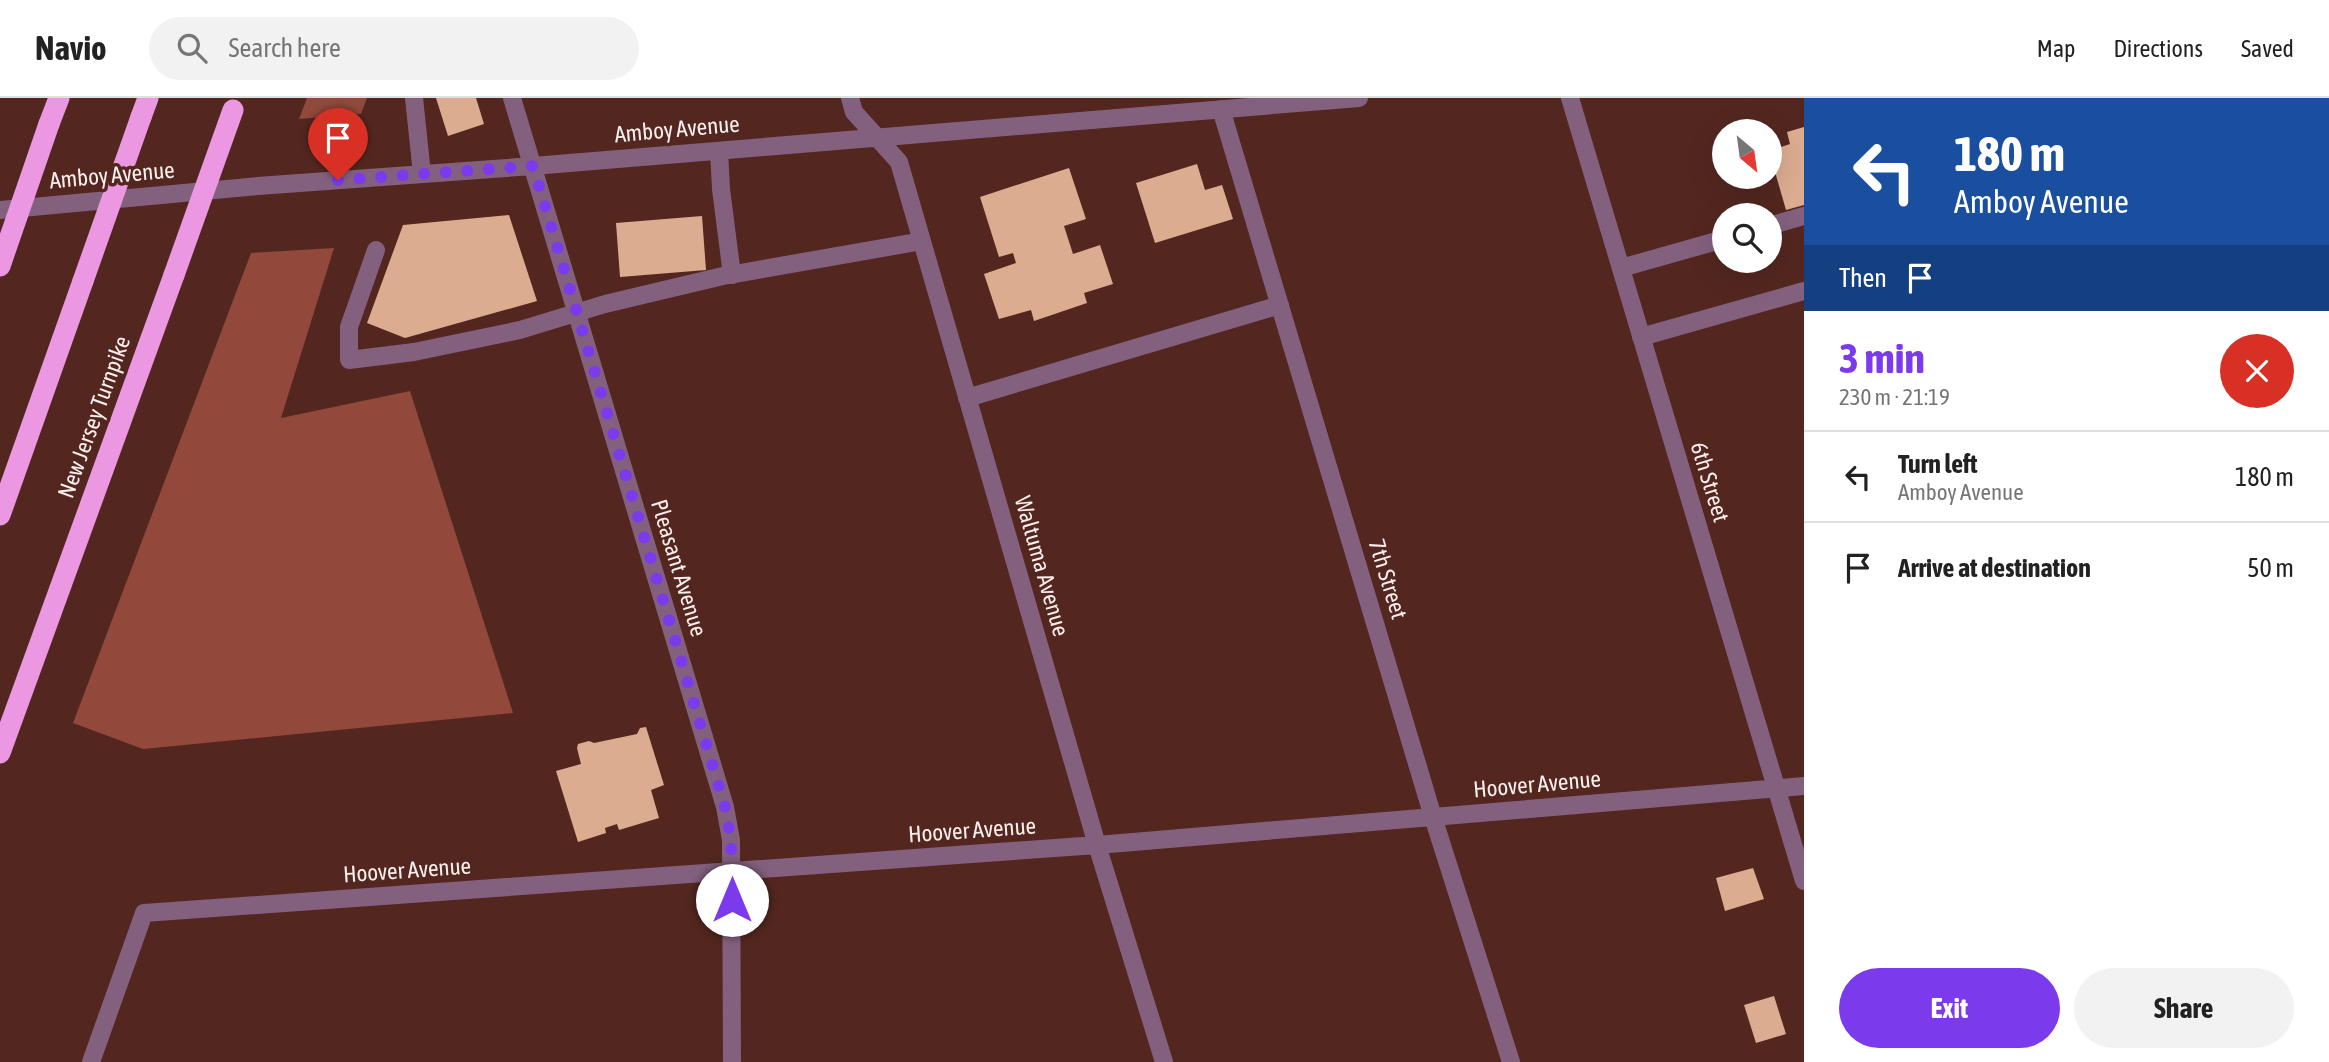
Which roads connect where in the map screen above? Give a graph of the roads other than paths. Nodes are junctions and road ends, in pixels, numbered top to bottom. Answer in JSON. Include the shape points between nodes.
{"nodes":[{"id":1,"x":59,"y":98,"type":"edge"},
{"id":2,"x":414,"y":98,"type":"edge"},
{"id":3,"x":515,"y":98,"type":"edge"},
{"id":4,"x":850,"y":98,"type":"edge"},
{"id":5,"x":1359,"y":98,"type":"edge"},
{"id":6,"x":1570,"y":98,"type":"edge"},
{"id":7,"x":235,"y":104,"type":"edge"},
{"id":8,"x":144,"y":108,"type":"edge"},
{"id":9,"x":1221,"y":109,"type":"junction"},
{"id":10,"x":876,"y":138,"type":"junction"},
{"id":11,"x":719,"y":150,"type":"junction"},
{"id":12,"x":533,"y":166,"type":"junction"},
{"id":13,"x":422,"y":174,"type":"junction"},
{"id":14,"x":0,"y":210,"type":"edge"},
{"id":15,"x":1804,"y":216,"type":"edge"},
{"id":16,"x":1782,"y":222,"type":"edge"},
{"id":17,"x":922,"y":241,"type":"junction"},
{"id":18,"x":1712,"y":242,"type":"edge"},
{"id":19,"x":376,"y":250,"type":"dead end"},
{"id":20,"x":0,"y":267,"type":"edge"},
{"id":21,"x":1621,"y":268,"type":"junction"},
{"id":22,"x":732,"y":275,"type":"junction"},
{"id":23,"x":1804,"y":291,"type":"edge"},
{"id":24,"x":1280,"y":305,"type":"junction"},
{"id":25,"x":577,"y":313,"type":"junction"},
{"id":26,"x":1641,"y":337,"type":"junction"},
{"id":27,"x":967,"y":397,"type":"junction"},
{"id":28,"x":0,"y":515,"type":"edge"},
{"id":29,"x":0,"y":753,"type":"edge"},
{"id":30,"x":1804,"y":786,"type":"edge"},
{"id":31,"x":1776,"y":789,"type":"junction"},
{"id":32,"x":1433,"y":817,"type":"junction"},
{"id":33,"x":1097,"y":845,"type":"junction"},
{"id":34,"x":732,"y":873,"type":"junction"},
{"id":35,"x":1804,"y":881,"type":"edge"},
{"id":36,"x":91,"y":1062,"type":"edge"},
{"id":37,"x":732,"y":1062,"type":"edge"},
{"id":38,"x":1164,"y":1062,"type":"edge"},
{"id":39,"x":1511,"y":1062,"type":"edge"}],
"edges":[{"from":1,"to":20,"type":"highway","bridge":true},
{"from":2,"to":13,"type":"street"},
{"from":3,"to":12,"type":"street","name":"Pleasant Avenue"},
{"from":4,"to":10,"type":"street","name":"Waltuma Avenue","via":[[854,112]]},
{"from":5,"to":9,"type":"street","name":"Amboy Avenue"},
{"from":6,"to":21,"type":"street","name":"6th Street"},
{"from":7,"to":29,"type":"highway","name":"New Jersey Turnpike","bridge":true},
{"from":8,"to":28,"type":"highway","bridge":true},
{"from":9,"to":10,"type":"street","name":"Amboy Avenue"},
{"from":9,"to":24,"type":"street","name":"7th Street"},
{"from":10,"to":11,"type":"street","name":"Amboy Avenue"},
{"from":10,"to":17,"type":"street","name":"Waltuma Avenue","via":[[899,162]]},
{"from":11,"to":12,"type":"street","name":"Amboy Avenue"},
{"from":11,"to":22,"type":"street"},
{"from":12,"to":13,"type":"street","name":"Amboy Avenue"},
{"from":12,"to":25,"type":"street","name":"Pleasant Avenue"},
{"from":13,"to":14,"type":"street","name":"Amboy Avenue"},
{"from":15,"to":16,"type":"street"},
{"from":17,"to":22,"type":"street"},
{"from":17,"to":27,"type":"street","name":"Waltuma Avenue"},
{"from":18,"to":21,"type":"street"},
{"from":19,"to":25,"type":"street","via":[[349,327],[349,360],[414,352]]},
{"from":21,"to":26,"type":"street","name":"6th Street"},
{"from":22,"to":25,"type":"street"},
{"from":23,"to":26,"type":"street"},
{"from":24,"to":27,"type":"street"},
{"from":24,"to":32,"type":"street","name":"7th Street"},
{"from":25,"to":34,"type":"street","name":"Pleasant Avenue","via":[[725,807]]},
{"from":26,"to":31,"type":"street","name":"6th Street"},
{"from":27,"to":33,"type":"street","name":"Waltuma Avenue"},
{"from":30,"to":31,"type":"street","name":"Hoover Avenue"},
{"from":31,"to":32,"type":"street","name":"Hoover Avenue"},
{"from":31,"to":35,"type":"street","name":"6th Street"},
{"from":32,"to":33,"type":"street","name":"Hoover Avenue"},
{"from":32,"to":39,"type":"street","name":"7th Street"},
{"from":33,"to":34,"type":"street","name":"Hoover Avenue"},
{"from":33,"to":38,"type":"street","name":"Waltuma Avenue"},
{"from":34,"to":36,"type":"street","name":"Hoover Avenue","via":[[144,913]]},
{"from":34,"to":37,"type":"street","name":"Pleasant Avenue"}]}
